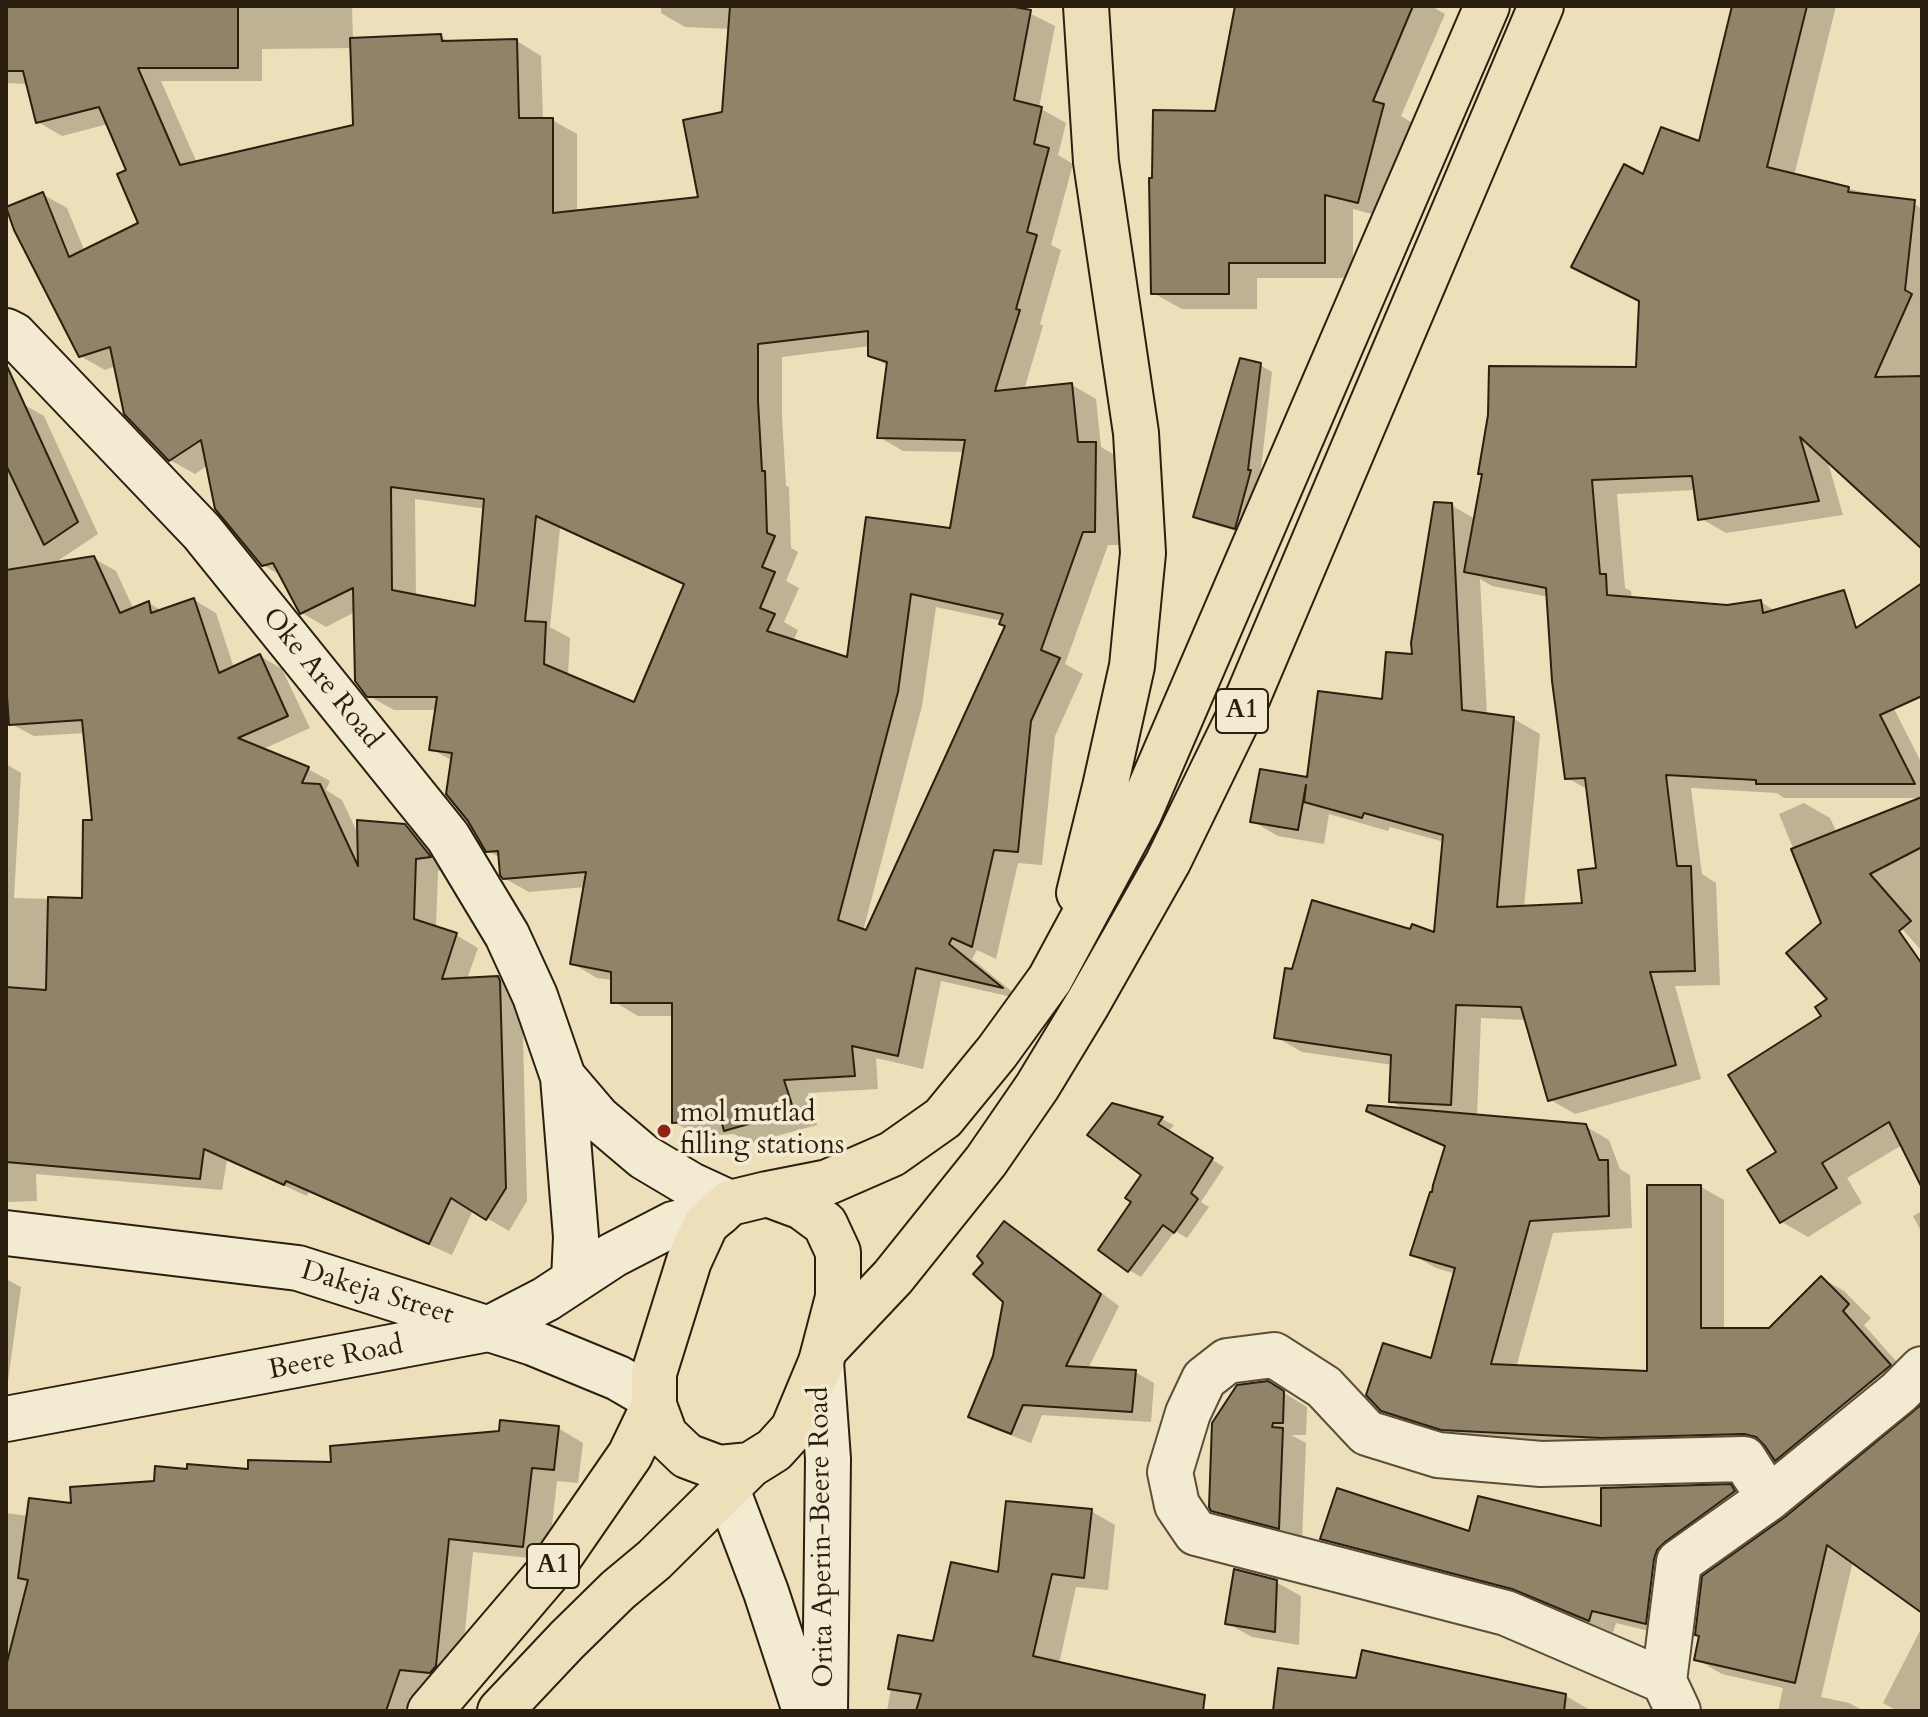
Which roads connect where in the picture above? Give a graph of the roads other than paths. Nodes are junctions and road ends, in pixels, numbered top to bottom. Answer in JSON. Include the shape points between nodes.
{"nodes":[{"id":1,"x":1086,"y":6,"type":"edge"},
{"id":2,"x":1487,"y":6,"type":"edge"},
{"id":3,"x":1541,"y":6,"type":"edge"},
{"id":4,"x":9,"y":325,"type":"edge"},
{"id":5,"x":1057,"y":968,"type":"junction"},
{"id":6,"x":1088,"y":1003,"type":"junction"},
{"id":7,"x":563,"y":1077,"type":"junction"},
{"id":8,"x":739,"y":1203,"type":"junction"},
{"id":9,"x":6,"y":1233,"type":"edge"},
{"id":10,"x":574,"y":1280,"type":"junction"},
{"id":11,"x":488,"y":1329,"type":"junction"},
{"id":12,"x":823,"y":1356,"type":"junction"},
{"id":13,"x":1922,"y":1369,"type":"edge"},
{"id":14,"x":654,"y":1402,"type":"junction"},
{"id":15,"x":6,"y":1419,"type":"edge"},
{"id":16,"x":732,"y":1474,"type":"junction"},
{"id":17,"x":1769,"y":1498,"type":"junction"},
{"id":18,"x":1671,"y":1696,"type":"edge"},
{"id":19,"x":430,"y":1711,"type":"edge"},
{"id":20,"x":500,"y":1711,"type":"edge"},
{"id":21,"x":805,"y":1711,"type":"edge"},
{"id":22,"x":825,"y":1711,"type":"edge"}],
"edges":[{"from":1,"to":5,"type":"highway","number":"A1","via":[[1096,162],[1136,433],[1143,553],[1132,666]]},
{"from":2,"to":5,"type":"highway","number":"A1","via":[[1139,814]]},
{"from":3,"to":6,"type":"highway","number":"A1","via":[[1245,704],[1168,862]]},
{"from":4,"to":7,"type":"main road","name":"Oke Are Road","via":[[202,532],[448,837],[513,947]]},
{"from":5,"to":6,"type":"highway"},
{"from":5,"to":8,"type":"highway","number":"A1","via":[[943,1118],[892,1154],[828,1182]]},
{"from":6,"to":12,"type":"highway","number":"A1","via":[[986,1161]]},
{"from":7,"to":8,"type":"main road","name":"Oke Are Road","via":[[598,1118],[644,1157],[691,1185]]},
{"from":7,"to":10,"type":"main road","name":"Oke Are Road","via":[[576,1237]]},
{"from":8,"to":10,"type":"main road","name":"Dakeja Street","via":[[673,1224]]},
{"from":8,"to":12,"type":"highway","via":[[802,1207],[825,1224],[838,1252],[838,1297]]},
{"from":8,"to":14,"type":"highway","via":[[706,1224],[689,1261],[654,1373]]},
{"from":9,"to":11,"type":"main road","name":"Dakeja Street","via":[[298,1268]]},
{"from":10,"to":11,"type":"main road","name":"Dakeja Street"},
{"from":11,"to":14,"type":"main road","name":"Beere Road","via":[[618,1378]]},
{"from":11,"to":15,"type":"main road","name":"Beere Road"},
{"from":12,"to":16,"type":"highway","via":[[793,1429],[774,1450]]},
{"from":12,"to":22,"type":"main road","name":"Orita Aperin-Beere Road","via":[[828,1459]]},
{"from":13,"to":17,"type":"main road"},
{"from":14,"to":16,"type":"highway","via":[[665,1435],[687,1456]]},
{"from":14,"to":19,"type":"highway","number":"A1","via":[[630,1455],[552,1568]]},
{"from":16,"to":20,"type":"highway","number":"A1","via":[[654,1560]]},
{"from":16,"to":21,"type":"main road","name":"Orita Aperin-Beere Road"},
{"from":17,"to":18,"type":"main road","via":[[1679,1562]]},
{"from":17,"to":18,"type":"main road","via":[[1744,1459],[1541,1464],[1438,1455],[1367,1433],[1324,1387],[1274,1355],[1227,1361],[1204,1379],[1170,1472],[1177,1505],[1196,1533],[1506,1613]]}]}
